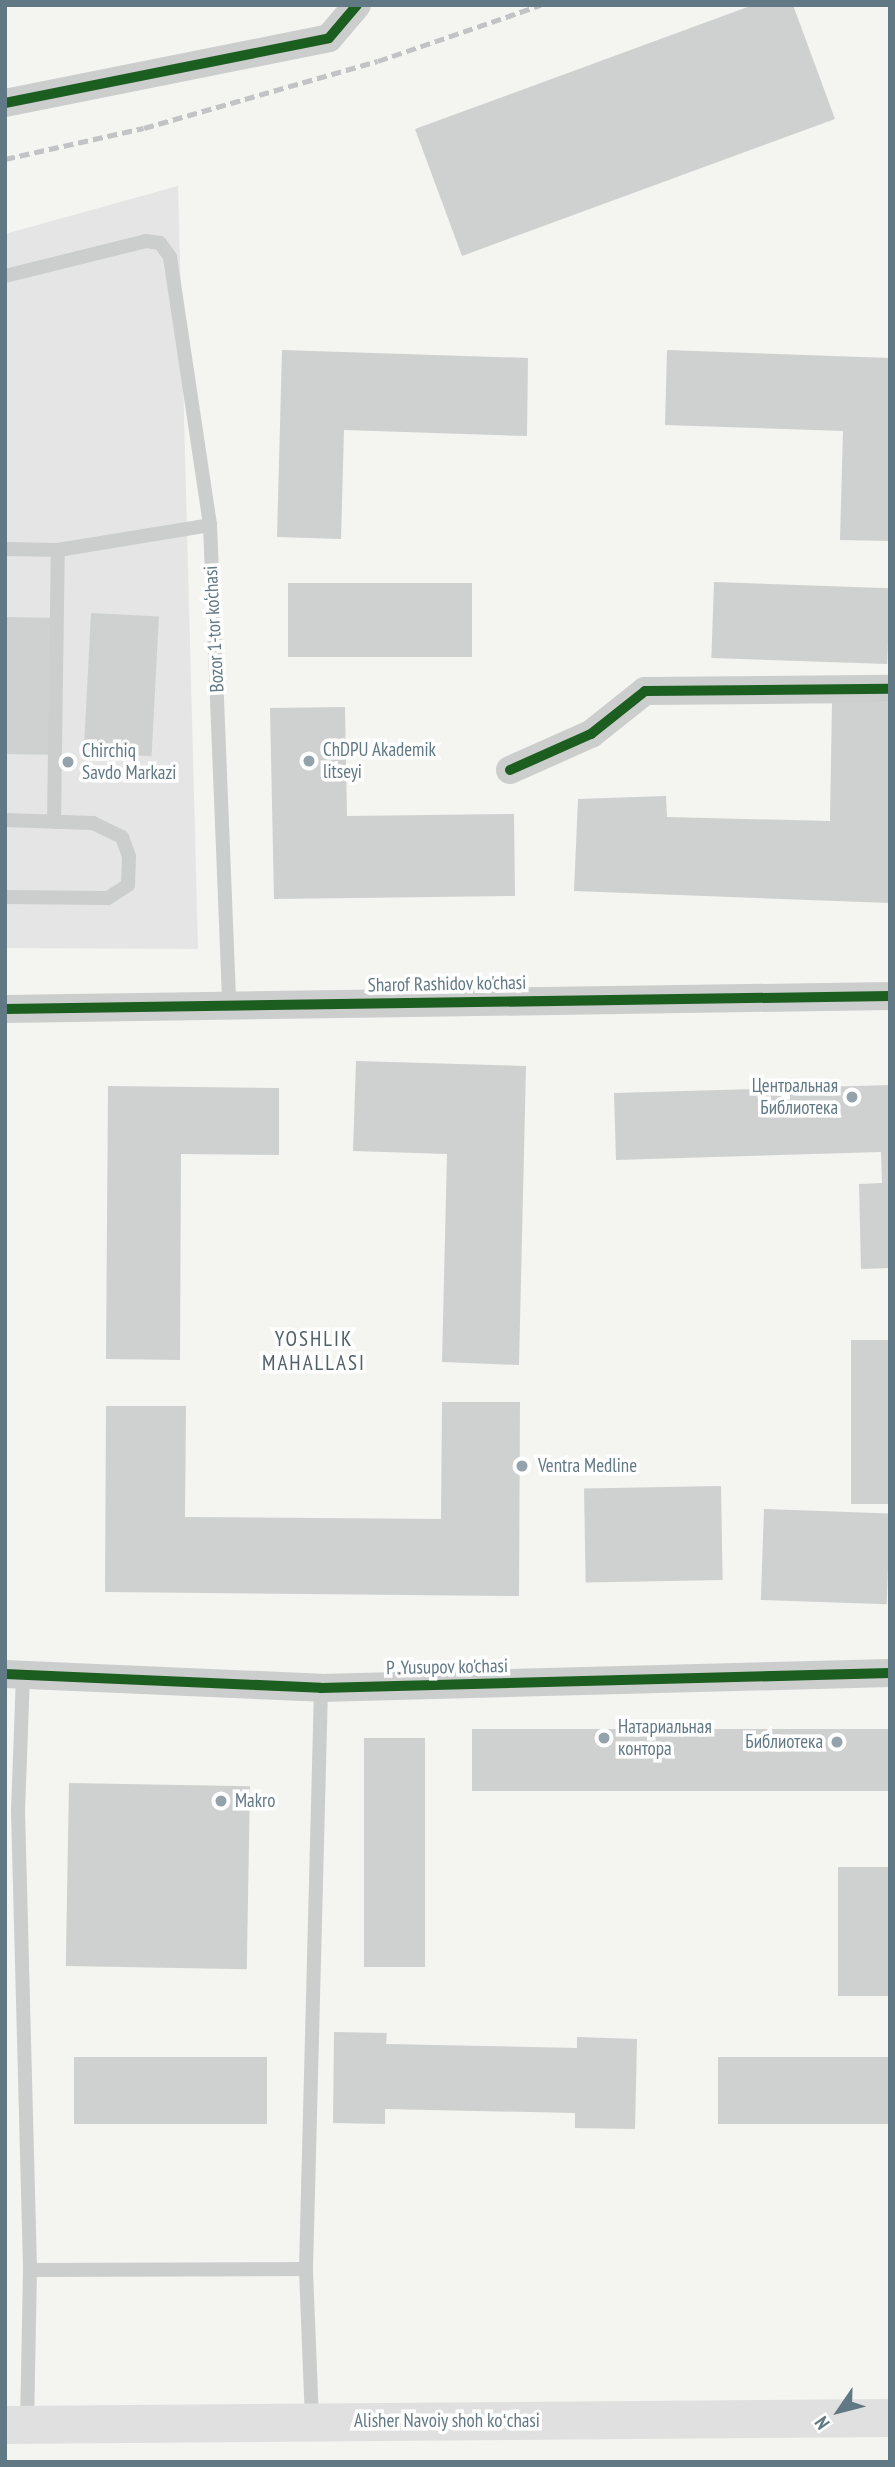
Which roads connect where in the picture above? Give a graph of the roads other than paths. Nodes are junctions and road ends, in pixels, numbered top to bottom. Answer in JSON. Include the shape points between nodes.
{"nodes":[{"id":1,"x":357,"y":5,"type":"edge"},
{"id":2,"x":5,"y":103,"type":"edge"},
{"id":3,"x":5,"y":276,"type":"edge"},
{"id":4,"x":210,"y":525,"type":"junction"},
{"id":5,"x":5,"y":549,"type":"edge"},
{"id":6,"x":58,"y":550,"type":"junction"},
{"id":7,"x":890,"y":690,"type":"edge"},
{"id":8,"x":510,"y":770,"type":"dead end"},
{"id":9,"x":5,"y":820,"type":"edge"},
{"id":10,"x":54,"y":822,"type":"junction"},
{"id":11,"x":5,"y":897,"type":"edge"},
{"id":12,"x":890,"y":996,"type":"edge"},
{"id":13,"x":229,"y":1004,"type":"junction"},
{"id":14,"x":5,"y":1009,"type":"edge"},
{"id":15,"x":890,"y":1674,"type":"edge"},
{"id":16,"x":14,"y":1675,"type":"edge"},
{"id":17,"x":321,"y":1688,"type":"junction"},
{"id":18,"x":21,"y":1743,"type":"junction"},
{"id":19,"x":5,"y":1745,"type":"edge"},
{"id":20,"x":11,"y":1810,"type":"edge"},
{"id":21,"x":306,"y":2269,"type":"junction"},
{"id":22,"x":30,"y":2270,"type":"junction"},
{"id":23,"x":890,"y":2418,"type":"edge"},
{"id":24,"x":312,"y":2422,"type":"junction"},
{"id":25,"x":16,"y":2426,"type":"edge"}],
"edges":[{"from":1,"to":2,"type":"street","via":[[328,38]]},
{"from":3,"to":4,"type":"lane","name":"Bozor 1-tor ko‘chasi","via":[[146,241],[160,243],[170,257]]},
{"from":4,"to":6,"type":"lane"},
{"from":4,"to":13,"type":"lane","name":"Bozor 1-tor ko‘chasi"},
{"from":5,"to":6,"type":"lane"},
{"from":6,"to":10,"type":"lane"},
{"from":7,"to":8,"type":"street","via":[[645,691],[591,734]]},
{"from":9,"to":10,"type":"lane"},
{"from":10,"to":11,"type":"lane","via":[[93,822],[122,837],[129,856],[128,885],[108,898]]},
{"from":12,"to":13,"type":"street","name":"Sharof Rashidov ko'chasi"},
{"from":13,"to":14,"type":"street","name":"Sharof Rashidov ko'chasi"},
{"from":15,"to":17,"type":"street","name":"P .Yusupov ko'chasi"},
{"from":16,"to":17,"type":"street","name":"P .Yusupov ko'chasi"},
{"from":16,"to":18,"type":"lane"},
{"from":17,"to":21,"type":"lane"},
{"from":18,"to":19,"type":"lane"},
{"from":18,"to":20,"type":"lane"},
{"from":20,"to":22,"type":"lane"},
{"from":21,"to":22,"type":"lane"},
{"from":21,"to":24,"type":"lane"},
{"from":22,"to":25,"type":"lane"},
{"from":23,"to":24,"type":"main road","name":"Alisher Navoiy shoh koʻchasi"},
{"from":24,"to":25,"type":"main road","name":"Alisher Navoiy shoh koʻchasi"}]}
